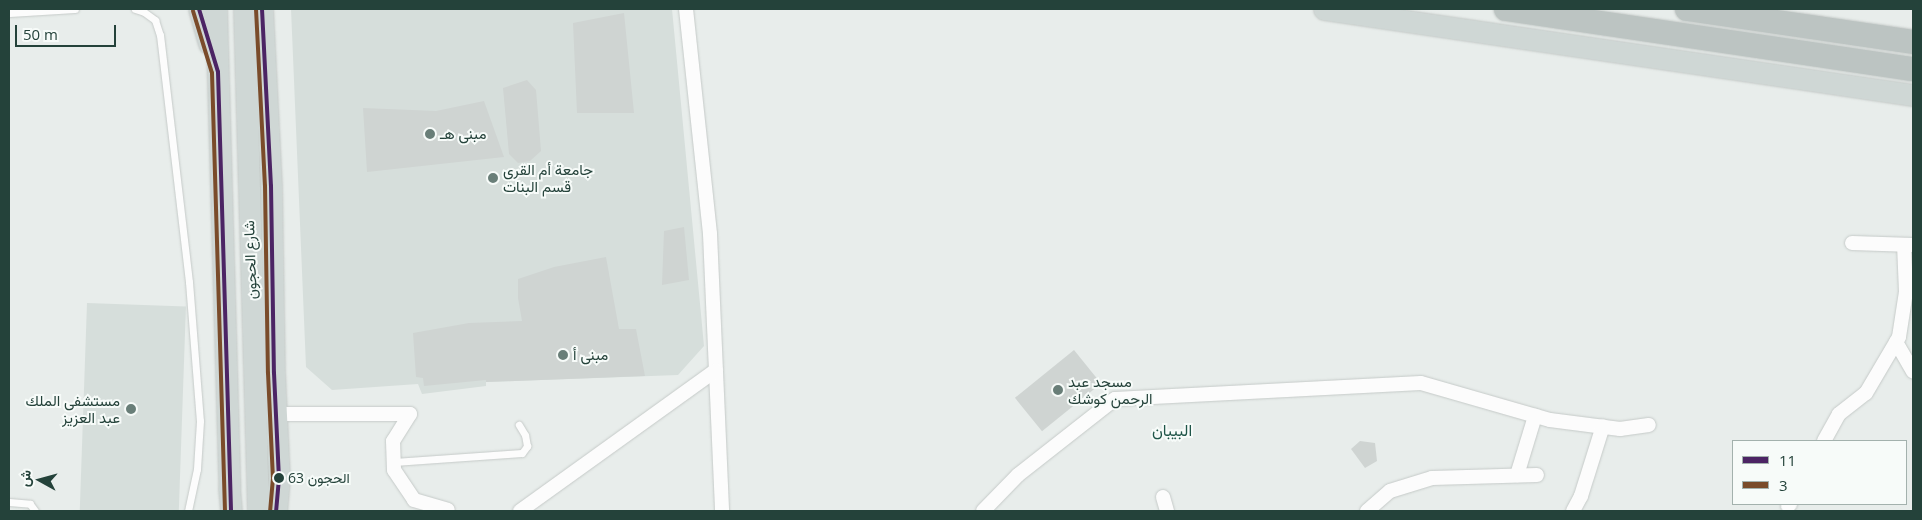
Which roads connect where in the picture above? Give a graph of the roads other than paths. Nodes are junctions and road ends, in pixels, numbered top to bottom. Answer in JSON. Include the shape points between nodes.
{"nodes":[{"id":1,"x":75,"y":9,"type":"edge"},
{"id":2,"x":135,"y":9,"type":"edge"},
{"id":3,"x":199,"y":9,"type":"edge"},
{"id":4,"x":216,"y":9,"type":"edge"},
{"id":5,"x":229,"y":9,"type":"edge"},
{"id":6,"x":244,"y":9,"type":"edge"},
{"id":7,"x":262,"y":9,"type":"edge"},
{"id":8,"x":268,"y":9,"type":"edge"},
{"id":9,"x":686,"y":9,"type":"edge"},
{"id":10,"x":1324,"y":9,"type":"edge"},
{"id":11,"x":1506,"y":9,"type":"edge"},
{"id":12,"x":1687,"y":9,"type":"edge"},
{"id":13,"x":9,"y":13,"type":"edge"},
{"id":14,"x":1913,"y":42,"type":"edge"},
{"id":15,"x":264,"y":50,"type":"junction"},
{"id":16,"x":1913,"y":69,"type":"edge"},
{"id":17,"x":218,"y":72,"type":"junction"},
{"id":18,"x":1913,"y":95,"type":"edge"},
{"id":19,"x":1852,"y":243,"type":"dead end"},
{"id":20,"x":1909,"y":245,"type":"edge"},
{"id":21,"x":1896,"y":342,"type":"junction"},
{"id":22,"x":716,"y":370,"type":"junction"},
{"id":23,"x":1913,"y":371,"type":"edge"},
{"id":24,"x":276,"y":414,"type":"junction"},
{"id":25,"x":1535,"y":416,"type":"junction"},
{"id":26,"x":518,"y":425,"type":"dead end"},
{"id":27,"x":1649,"y":425,"type":"dead end"},
{"id":28,"x":1603,"y":426,"type":"junction"},
{"id":29,"x":1825,"y":440,"type":"edge"},
{"id":30,"x":394,"y":462,"type":"junction"},
{"id":31,"x":1517,"y":475,"type":"junction"},
{"id":32,"x":1537,"y":475,"type":"dead end"},
{"id":33,"x":248,"y":482,"type":"junction"},
{"id":34,"x":1163,"y":497,"type":"dead end"},
{"id":35,"x":9,"y":502,"type":"edge"},
{"id":36,"x":35,"y":511,"type":"edge"},
{"id":37,"x":188,"y":511,"type":"edge"},
{"id":38,"x":231,"y":511,"type":"edge"},
{"id":39,"x":242,"y":511,"type":"edge"},
{"id":40,"x":258,"y":511,"type":"edge"},
{"id":41,"x":276,"y":511,"type":"edge"},
{"id":42,"x":446,"y":511,"type":"edge"},
{"id":43,"x":520,"y":511,"type":"edge"},
{"id":44,"x":722,"y":511,"type":"edge"},
{"id":45,"x":983,"y":511,"type":"edge"},
{"id":46,"x":1167,"y":511,"type":"edge"},
{"id":47,"x":1367,"y":511,"type":"edge"},
{"id":48,"x":1573,"y":511,"type":"edge"}],
"edges":[{"from":1,"to":13,"type":"lane"},
{"from":2,"to":37,"type":"lane","via":[[155,20],[160,35],[189,282],[200,421],[197,469]]},
{"from":3,"to":17,"type":"main road"},
{"from":4,"to":17,"type":"main road"},
{"from":5,"to":33,"type":"main road","name":"شارع الحجون"},
{"from":6,"to":33,"type":"main road","name":"شارع الحجون"},
{"from":7,"to":15,"type":"main road"},
{"from":8,"to":15,"type":"main road"},
{"from":9,"to":22,"type":"street","via":[[710,234]]},
{"from":10,"to":18,"type":"main road"},
{"from":11,"to":16,"type":"highway"},
{"from":12,"to":14,"type":"highway"},
{"from":15,"to":24,"type":"main road","via":[[271,186]]},
{"from":17,"to":38,"type":"main road"},
{"from":19,"to":20,"type":"street"},
{"from":20,"to":21,"type":"street","via":[[1906,292]]},
{"from":21,"to":23,"type":"street"},
{"from":21,"to":29,"type":"street","via":[[1866,393],[1839,414]]},
{"from":22,"to":43,"type":"street"},
{"from":22,"to":44,"type":"street"},
{"from":24,"to":30,"type":"street","via":[[410,414],[393,441]]},
{"from":24,"to":41,"type":"main road","via":[[279,478]]},
{"from":25,"to":28,"type":"street"},
{"from":25,"to":31,"type":"street"},
{"from":25,"to":45,"type":"street","via":[[1421,383],[1115,399],[1018,475]]},
{"from":26,"to":30,"type":"lane","via":[[527,446],[522,453]]},
{"from":27,"to":28,"type":"street"},
{"from":28,"to":48,"type":"street","via":[[1581,496]]},
{"from":30,"to":42,"type":"street","via":[[394,470],[414,500]]},
{"from":31,"to":32,"type":"street"},
{"from":31,"to":47,"type":"street","via":[[1432,478],[1390,491]]},
{"from":33,"to":39,"type":"main road","name":"شارع الحجون"},
{"from":33,"to":40,"type":"main road","name":"شارع الحجون"},
{"from":34,"to":46,"type":"street"},
{"from":35,"to":36,"type":"lane","via":[[30,504]]}]}
